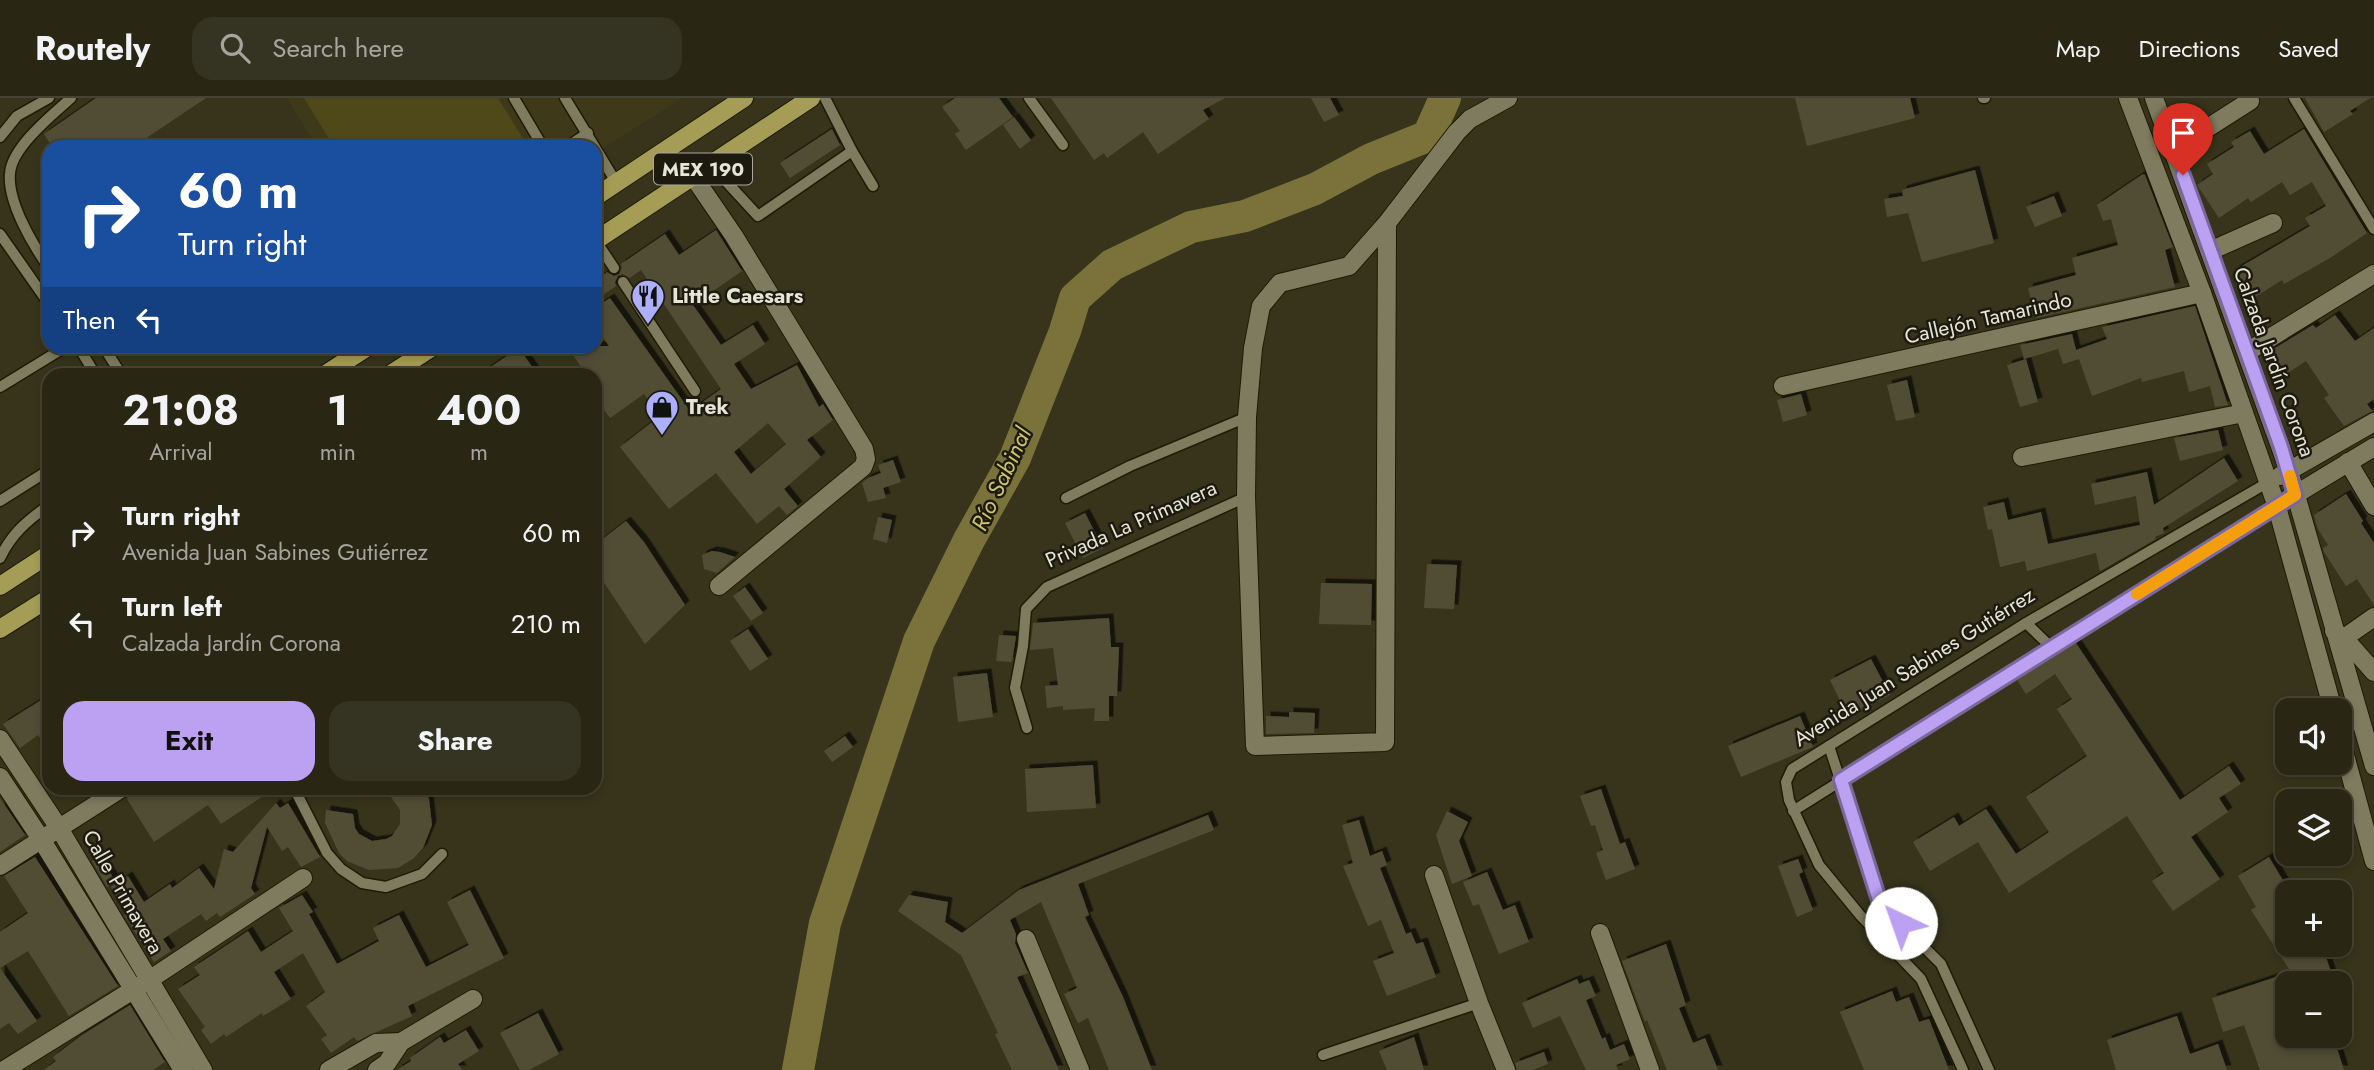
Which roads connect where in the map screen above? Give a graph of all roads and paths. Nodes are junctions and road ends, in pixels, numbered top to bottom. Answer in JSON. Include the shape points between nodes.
{"nodes":[{"id":1,"x":49,"y":98,"type":"edge"},
{"id":2,"x":71,"y":98,"type":"edge"},
{"id":3,"x":514,"y":98,"type":"edge"},
{"id":4,"x":565,"y":98,"type":"edge"},
{"id":5,"x":744,"y":98,"type":"edge"},
{"id":6,"x":811,"y":98,"type":"edge"},
{"id":7,"x":825,"y":98,"type":"edge"},
{"id":8,"x":1029,"y":98,"type":"edge"},
{"id":9,"x":1508,"y":98,"type":"edge"},
{"id":10,"x":2128,"y":98,"type":"edge"},
{"id":11,"x":2154,"y":98,"type":"edge"},
{"id":12,"x":2294,"y":98,"type":"edge"},
{"id":13,"x":2250,"y":102,"type":"dead end"},
{"id":14,"x":588,"y":132,"type":"junction"},
{"id":15,"x":0,"y":137,"type":"edge"},
{"id":16,"x":538,"y":140,"type":"edge"},
{"id":17,"x":577,"y":140,"type":"edge"},
{"id":18,"x":592,"y":140,"type":"edge"},
{"id":19,"x":1063,"y":145,"type":"dead end"},
{"id":20,"x":2173,"y":150,"type":"junction"},
{"id":21,"x":852,"y":151,"type":"junction"},
{"id":22,"x":602,"y":157,"type":"edge"},
{"id":23,"x":710,"y":164,"type":"junction"},
{"id":24,"x":693,"y":176,"type":"junction"},
{"id":25,"x":616,"y":182,"type":"junction"},
{"id":26,"x":873,"y":186,"type":"dead end"},
{"id":27,"x":602,"y":192,"type":"edge"},
{"id":28,"x":1387,"y":223,"type":"junction"},
{"id":29,"x":2273,"y":223,"type":"dead end"},
{"id":30,"x":2374,"y":229,"type":"edge"},
{"id":31,"x":0,"y":234,"type":"edge"},
{"id":32,"x":602,"y":236,"type":"edge"},
{"id":33,"x":602,"y":251,"type":"edge"},
{"id":34,"x":2210,"y":251,"type":"junction"},
{"id":35,"x":42,"y":255,"type":"edge"},
{"id":36,"x":614,"y":268,"type":"dead end"},
{"id":37,"x":2374,"y":274,"type":"edge"},
{"id":38,"x":623,"y":282,"type":"dead end"},
{"id":39,"x":2202,"y":293,"type":"junction"},
{"id":40,"x":42,"y":294,"type":"edge"},
{"id":41,"x":2247,"y":352,"type":"junction"},
{"id":42,"x":54,"y":354,"type":"edge"},
{"id":43,"x":357,"y":354,"type":"edge"},
{"id":44,"x":424,"y":354,"type":"edge"},
{"id":45,"x":336,"y":368,"type":"edge"},
{"id":46,"x":407,"y":368,"type":"edge"},
{"id":47,"x":1783,"y":386,"type":"dead end"},
{"id":48,"x":0,"y":387,"type":"edge"},
{"id":49,"x":695,"y":391,"type":"dead end"},
{"id":50,"x":2244,"y":413,"type":"junction"},
{"id":51,"x":1247,"y":417,"type":"junction"},
{"id":52,"x":2374,"y":422,"type":"edge"},
{"id":53,"x":2374,"y":447,"type":"edge"},
{"id":54,"x":2022,"y":457,"type":"dead end"},
{"id":55,"x":2348,"y":462,"type":"junction"},
{"id":56,"x":2289,"y":471,"type":"junction"},
{"id":57,"x":42,"y":474,"type":"edge"},
{"id":58,"x":2267,"y":483,"type":"junction"},
{"id":59,"x":2295,"y":495,"type":"junction"},
{"id":60,"x":1246,"y":497,"type":"junction"},
{"id":61,"x":1066,"y":498,"type":"dead end"},
{"id":62,"x":0,"y":501,"type":"edge"},
{"id":63,"x":2374,"y":506,"type":"edge"},
{"id":64,"x":2277,"y":507,"type":"junction"},
{"id":65,"x":42,"y":510,"type":"edge"},
{"id":66,"x":0,"y":558,"type":"edge"},
{"id":67,"x":42,"y":559,"type":"edge"},
{"id":68,"x":0,"y":586,"type":"edge"},
{"id":69,"x":719,"y":586,"type":"dead end"},
{"id":70,"x":42,"y":602,"type":"edge"},
{"id":71,"x":2374,"y":617,"type":"edge"},
{"id":72,"x":2026,"y":623,"type":"junction"},
{"id":73,"x":0,"y":629,"type":"edge"},
{"id":74,"x":2339,"y":635,"type":"junction"},
{"id":75,"x":2051,"y":647,"type":"junction"},
{"id":76,"x":2374,"y":672,"type":"edge"},
{"id":77,"x":2330,"y":698,"type":"edge"},
{"id":78,"x":1027,"y":728,"type":"dead end"},
{"id":79,"x":0,"y":739,"type":"edge"},
{"id":80,"x":1829,"y":746,"type":"junction"},
{"id":81,"x":2374,"y":766,"type":"edge"},
{"id":82,"x":2350,"y":775,"type":"edge"},
{"id":83,"x":0,"y":777,"type":"edge"},
{"id":84,"x":1841,"y":780,"type":"junction"},
{"id":85,"x":111,"y":795,"type":"edge"},
{"id":86,"x":298,"y":795,"type":"edge"},
{"id":87,"x":1793,"y":811,"type":"junction"},
{"id":88,"x":59,"y":828,"type":"junction"},
{"id":89,"x":41,"y":839,"type":"junction"},
{"id":90,"x":442,"y":854,"type":"dead end"},
{"id":91,"x":2374,"y":861,"type":"edge"},
{"id":92,"x":0,"y":866,"type":"edge"},
{"id":93,"x":1434,"y":875,"type":"dead end"},
{"id":94,"x":303,"y":878,"type":"dead end"},
{"id":95,"x":1889,"y":912,"type":"junction"},
{"id":96,"x":1870,"y":926,"type":"junction"},
{"id":97,"x":1600,"y":933,"type":"dead end"},
{"id":98,"x":1026,"y":939,"type":"dead end"},
{"id":99,"x":141,"y":985,"type":"junction"},
{"id":100,"x":474,"y":999,"type":"dead end"},
{"id":101,"x":1479,"y":1003,"type":"junction"},
{"id":102,"x":401,"y":1042,"type":"junction"},
{"id":103,"x":1323,"y":1055,"type":"dead end"},
{"id":104,"x":4,"y":1070,"type":"edge"},
{"id":105,"x":183,"y":1070,"type":"edge"},
{"id":106,"x":203,"y":1070,"type":"edge"},
{"id":107,"x":329,"y":1070,"type":"edge"},
{"id":108,"x":377,"y":1070,"type":"edge"},
{"id":109,"x":1080,"y":1070,"type":"edge"},
{"id":110,"x":1506,"y":1070,"type":"edge"},
{"id":111,"x":1650,"y":1070,"type":"edge"},
{"id":112,"x":1963,"y":1070,"type":"edge"},
{"id":113,"x":1989,"y":1070,"type":"edge"}],
"edges":[{"from":1,"to":15,"type":"lane","via":[[17,116]]},
{"from":2,"to":35,"type":"lane","via":[[38,128],[10,171],[17,210]]},
{"from":3,"to":16,"type":"lane"},
{"from":4,"to":14,"type":"lane"},
{"from":5,"to":25,"type":"main road","number":"MEX 190"},
{"from":6,"to":23,"type":"main road","number":"MEX 190"},
{"from":7,"to":21,"type":"lane"},
{"from":8,"to":19,"type":"lane"},
{"from":9,"to":28,"type":"street","name":"Privada La Primavera","via":[[1470,119],[1457,132]]},
{"from":10,"to":39,"type":"street","name":"Calzada Jardín Corona"},
{"from":11,"to":20,"type":"street","name":"Calzada Jardín Corona"},
{"from":12,"to":30,"type":"lane"},
{"from":13,"to":20,"type":"street"},
{"from":14,"to":17,"type":"lane"},
{"from":14,"to":18,"type":"lane"},
{"from":20,"to":34,"type":"street","name":"Calzada Jardín Corona"},
{"from":21,"to":23,"type":"lane","via":[[758,216]]},
{"from":21,"to":26,"type":"lane"},
{"from":22,"to":25,"type":"lane"},
{"from":23,"to":24,"type":"main road","number":"MEX 190"},
{"from":24,"to":32,"type":"main road","number":"MEX 190"},
{"from":24,"to":69,"type":"street","via":[[734,236],[866,459],[863,467]]},
{"from":25,"to":27,"type":"main road","number":"MEX 190"},
{"from":28,"to":51,"type":"street","name":"Privada La Primavera","via":[[1349,266],[1280,284],[1261,306]]},
{"from":28,"to":60,"type":"street","via":[[1385,742],[1255,746]]},
{"from":29,"to":34,"type":"street"},
{"from":31,"to":40,"type":"lane"},
{"from":33,"to":36,"type":"lane"},
{"from":34,"to":41,"type":"street","name":"Calzada Jardín Corona"},
{"from":37,"to":41,"type":"street"},
{"from":38,"to":49,"type":"lane"},
{"from":39,"to":47,"type":"street","name":"Callejón Tamarindo"},
{"from":39,"to":50,"type":"street","name":"Calzada Jardín Corona"},
{"from":41,"to":56,"type":"street","name":"Calzada Jardín Corona"},
{"from":42,"to":48,"type":"lane"},
{"from":43,"to":45,"type":"main road"},
{"from":44,"to":46,"type":"main road"},
{"from":50,"to":54,"type":"street"},
{"from":50,"to":58,"type":"street","name":"Calzada Jardín Corona"},
{"from":51,"to":60,"type":"street","name":"Privada La Primavera"},
{"from":51,"to":61,"type":"lane"},
{"from":52,"to":56,"type":"street","name":"Avenida Juan Sabines Gutiérrez"},
{"from":53,"to":55,"type":"street"},
{"from":55,"to":59,"type":"street"},
{"from":55,"to":63,"type":"street"},
{"from":56,"to":58,"type":"street","name":"Avenida Juan Sabines Gutiérrez"},
{"from":56,"to":59,"type":"street","name":"Calzada Jardín Corona"},
{"from":57,"to":62,"type":"lane"},
{"from":58,"to":64,"type":"street","name":"Calzada Jardín Corona"},
{"from":58,"to":72,"type":"lane","name":"Avenida Juan Sabines Gutiérrez"},
{"from":59,"to":64,"type":"street"},
{"from":59,"to":74,"type":"street","name":"Calzada Jardín Corona"},
{"from":60,"to":78,"type":"lane","name":"Privada La Primavera","via":[[1047,587],[1026,609],[1015,688]]},
{"from":64,"to":75,"type":"lane"},
{"from":64,"to":77,"type":"street","name":"Calzada Jardín Corona"},
{"from":65,"to":66,"type":"lane","via":[[20,526]]},
{"from":67,"to":68,"type":"main road"},
{"from":70,"to":73,"type":"main road"},
{"from":71,"to":74,"type":"street"},
{"from":72,"to":75,"type":"lane"},
{"from":72,"to":80,"type":"lane","name":"Avenida Juan Sabines Gutiérrez"},
{"from":74,"to":76,"type":"street"},
{"from":74,"to":81,"type":"street","name":"Calzada Jardín Corona"},
{"from":75,"to":84,"type":"lane"},
{"from":79,"to":88,"type":"street","name":"Calle Primavera"},
{"from":80,"to":84,"type":"lane"},
{"from":80,"to":87,"type":"lane","name":"Avenida Juan Sabines Gutiérrez","via":[[1792,769],[1786,782]]},
{"from":82,"to":91,"type":"street"},
{"from":83,"to":89,"type":"street","name":"Calle Primavera"},
{"from":84,"to":87,"type":"lane"},
{"from":84,"to":95,"type":"lane","via":[[1880,903]]},
{"from":85,"to":88,"type":"street"},
{"from":86,"to":90,"type":"lane","via":[[327,853],[362,883],[386,887],[422,874]]},
{"from":87,"to":96,"type":"lane","name":"Avenida Juan Sabines Gutiérrez","via":[[1819,865]]},
{"from":88,"to":89,"type":"street"},
{"from":88,"to":99,"type":"street","name":"Calle Primavera"},
{"from":89,"to":92,"type":"street"},
{"from":89,"to":99,"type":"street","name":"Calle Primavera"},
{"from":93,"to":101,"type":"street"},
{"from":94,"to":99,"type":"street"},
{"from":95,"to":96,"type":"lane"},
{"from":95,"to":113,"type":"lane","via":[[1941,964]]},
{"from":96,"to":112,"type":"lane","name":"Avenida Juan Sabines Gutiérrez","via":[[1922,979]]},
{"from":97,"to":111,"type":"street"},
{"from":98,"to":109,"type":"street"},
{"from":99,"to":104,"type":"street"},
{"from":99,"to":105,"type":"street","name":"Calle Primavera"},
{"from":99,"to":106,"type":"street","name":"Calle Primavera"},
{"from":100,"to":102,"type":"street"},
{"from":101,"to":103,"type":"lane"},
{"from":101,"to":110,"type":"street"},
{"from":102,"to":107,"type":"street","via":[[376,1043]]},
{"from":102,"to":108,"type":"street"}]}
